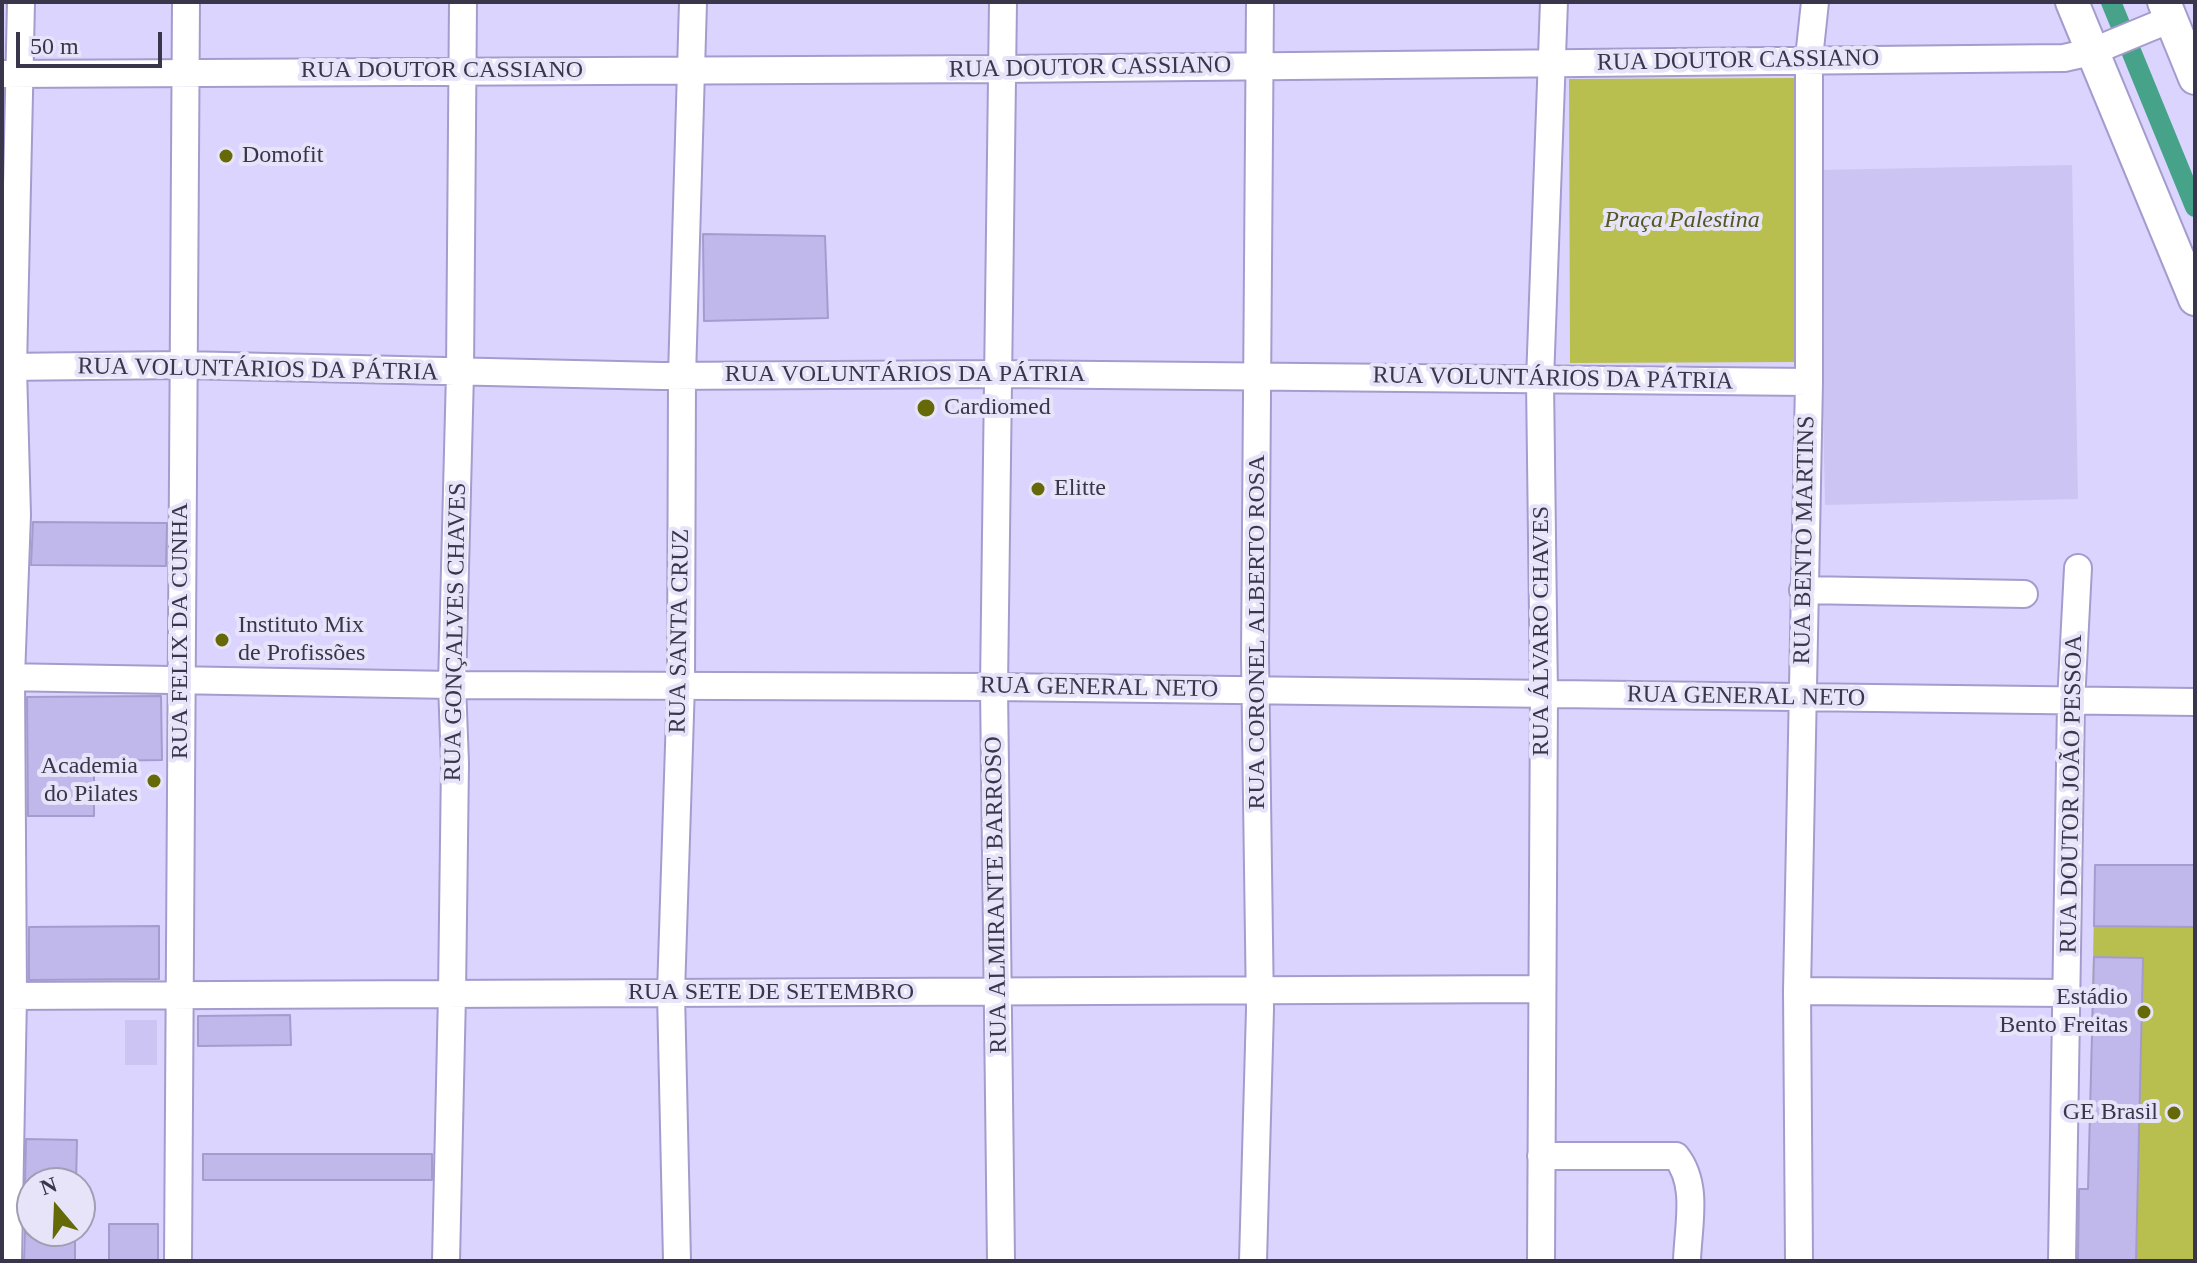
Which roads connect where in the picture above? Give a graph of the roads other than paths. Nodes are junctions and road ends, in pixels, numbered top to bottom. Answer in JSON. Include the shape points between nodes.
{"nodes":[{"id":1,"x":21,"y":2,"type":"edge"},
{"id":2,"x":186,"y":2,"type":"edge"},
{"id":3,"x":463,"y":2,"type":"edge"},
{"id":4,"x":693,"y":2,"type":"edge"},
{"id":5,"x":1003,"y":2,"type":"edge"},
{"id":6,"x":1260,"y":2,"type":"edge"},
{"id":7,"x":1554,"y":2,"type":"edge"},
{"id":8,"x":1815,"y":2,"type":"edge"},
{"id":9,"x":2072,"y":2,"type":"edge"},
{"id":10,"x":2160,"y":17,"type":"edge"},
{"id":11,"x":2099,"y":49,"type":"junction"},
{"id":12,"x":1809,"y":58,"type":"junction"},
{"id":13,"x":1553,"y":64,"type":"junction"},
{"id":14,"x":1259,"y":66,"type":"junction"},
{"id":15,"x":1002,"y":69,"type":"junction"},
{"id":16,"x":186,"y":70,"type":"junction"},
{"id":17,"x":693,"y":71,"type":"junction"},
{"id":18,"x":460,"y":73,"type":"junction"},
{"id":19,"x":12,"y":74,"type":"edge"},
{"id":20,"x":2195,"y":78,"type":"edge"},
{"id":21,"x":2195,"y":299,"type":"edge"},
{"id":22,"x":183,"y":365,"type":"junction"},
{"id":23,"x":8,"y":368,"type":"edge"},
{"id":24,"x":460,"y":373,"type":"junction"},
{"id":25,"x":1001,"y":374,"type":"junction"},
{"id":26,"x":1259,"y":375,"type":"junction"},
{"id":27,"x":682,"y":376,"type":"junction"},
{"id":28,"x":1540,"y":380,"type":"junction"},
{"id":29,"x":1809,"y":382,"type":"junction"},
{"id":30,"x":2078,"y":568,"type":"dead end"},
{"id":31,"x":1803,"y":590,"type":"junction"},
{"id":32,"x":2024,"y":594,"type":"dead end"},
{"id":33,"x":6,"y":677,"type":"edge"},
{"id":34,"x":179,"y":682,"type":"junction"},
{"id":35,"x":681,"y":684,"type":"junction"},
{"id":36,"x":452,"y":685,"type":"junction"},
{"id":37,"x":994,"y":687,"type":"junction"},
{"id":38,"x":1256,"y":690,"type":"junction"},
{"id":39,"x":1544,"y":695,"type":"junction"},
{"id":40,"x":1802,"y":697,"type":"junction"},
{"id":41,"x":2071,"y":702,"type":"junction"},
{"id":42,"x":2195,"y":702,"type":"edge"},
{"id":43,"x":1541,"y":989,"type":"junction"},
{"id":44,"x":1260,"y":990,"type":"junction"},
{"id":45,"x":1797,"y":991,"type":"junction"},
{"id":46,"x":671,"y":993,"type":"junction"},
{"id":47,"x":2068,"y":993,"type":"junction"},
{"id":48,"x":452,"y":994,"type":"junction"},
{"id":49,"x":998,"y":994,"type":"junction"},
{"id":50,"x":181,"y":995,"type":"junction"},
{"id":51,"x":8,"y":996,"type":"edge"},
{"id":52,"x":1541,"y":1156,"type":"junction"},
{"id":53,"x":8,"y":1261,"type":"edge"},
{"id":54,"x":178,"y":1261,"type":"edge"},
{"id":55,"x":446,"y":1261,"type":"edge"},
{"id":56,"x":677,"y":1261,"type":"edge"},
{"id":57,"x":1001,"y":1261,"type":"edge"},
{"id":58,"x":1253,"y":1261,"type":"edge"},
{"id":59,"x":1541,"y":1261,"type":"edge"},
{"id":60,"x":1687,"y":1261,"type":"edge"},
{"id":61,"x":1799,"y":1261,"type":"edge"},
{"id":62,"x":2062,"y":1261,"type":"edge"}],
"edges":[{"from":1,"to":19,"type":"street"},
{"from":2,"to":16,"type":"street","name":"RUA FELIX DA CUNHA"},
{"from":3,"to":18,"type":"street","name":"RUA GONÇALVES CHAVES"},
{"from":4,"to":17,"type":"street","name":"RUA SANTA CRUZ"},
{"from":5,"to":15,"type":"street","name":"RUA ALMIRANTE BARROSO"},
{"from":6,"to":14,"type":"street","name":"RUA CORONEL ALBERTO ROSA"},
{"from":7,"to":13,"type":"street","name":"RUA ÁLVARO CHAVES"},
{"from":8,"to":12,"type":"street","name":"RUA BENTO MARTINS"},
{"from":9,"to":11,"type":"main road"},
{"from":10,"to":11,"type":"street","name":"RUA DOUTOR CASSIANO"},
{"from":10,"to":20,"type":"main road"},
{"from":11,"to":12,"type":"street","name":"RUA DOUTOR CASSIANO","via":[[2064,58]]},
{"from":11,"to":21,"type":"main road"},
{"from":12,"to":13,"type":"street","name":"RUA DOUTOR CASSIANO"},
{"from":12,"to":29,"type":"street","name":"RUA BENTO MARTINS"},
{"from":13,"to":14,"type":"street","name":"RUA DOUTOR CASSIANO"},
{"from":13,"to":28,"type":"street","name":"RUA ÁLVARO CHAVES"},
{"from":14,"to":15,"type":"street","name":"RUA DOUTOR CASSIANO"},
{"from":14,"to":26,"type":"street","name":"RUA CORONEL ALBERTO ROSA"},
{"from":15,"to":17,"type":"street","name":"RUA DOUTOR CASSIANO"},
{"from":15,"to":25,"type":"street","name":"RUA ALMIRANTE BARROSO"},
{"from":16,"to":18,"type":"street","name":"RUA DOUTOR CASSIANO"},
{"from":16,"to":19,"type":"street","name":"RUA DOUTOR CASSIANO"},
{"from":16,"to":22,"type":"street","name":"RUA FELIX DA CUNHA"},
{"from":17,"to":18,"type":"street","name":"RUA DOUTOR CASSIANO"},
{"from":17,"to":27,"type":"street","name":"RUA SANTA CRUZ"},
{"from":18,"to":24,"type":"street","name":"RUA GONÇALVES CHAVES"},
{"from":19,"to":23,"type":"street"},
{"from":22,"to":23,"type":"street","name":"RUA VOLUNTÁRIOS DA PÁTRIA"},
{"from":22,"to":24,"type":"street","name":"RUA VOLUNTÁRIOS DA PÁTRIA"},
{"from":22,"to":34,"type":"street","name":"RUA FELIX DA CUNHA"},
{"from":23,"to":33,"type":"street","via":[[17,515]]},
{"from":24,"to":27,"type":"street","name":"RUA VOLUNTÁRIOS DA PÁTRIA"},
{"from":24,"to":36,"type":"street","name":"RUA GONÇALVES CHAVES"},
{"from":25,"to":26,"type":"street","name":"RUA VOLUNTÁRIOS DA PÁTRIA"},
{"from":25,"to":27,"type":"street","name":"RUA VOLUNTÁRIOS DA PÁTRIA"},
{"from":25,"to":37,"type":"street","name":"RUA ALMIRANTE BARROSO"},
{"from":26,"to":28,"type":"street","name":"RUA VOLUNTÁRIOS DA PÁTRIA"},
{"from":26,"to":38,"type":"street","name":"RUA CORONEL ALBERTO ROSA"},
{"from":27,"to":35,"type":"street","name":"RUA SANTA CRUZ"},
{"from":28,"to":29,"type":"street","name":"RUA VOLUNTÁRIOS DA PÁTRIA"},
{"from":28,"to":39,"type":"street","name":"RUA ÁLVARO CHAVES"},
{"from":29,"to":31,"type":"street","name":"RUA BENTO MARTINS"},
{"from":30,"to":41,"type":"street","name":"RUA DOUTOR JOÃO PESSOA"},
{"from":31,"to":32,"type":"street"},
{"from":31,"to":40,"type":"street","name":"RUA BENTO MARTINS"},
{"from":33,"to":34,"type":"street","name":"RUA GENERAL NETO"},
{"from":33,"to":51,"type":"street"},
{"from":34,"to":36,"type":"street","name":"RUA GENERAL NETO"},
{"from":34,"to":50,"type":"street","name":"RUA FELIX DA CUNHA"},
{"from":35,"to":36,"type":"street","name":"RUA GENERAL NETO"},
{"from":35,"to":37,"type":"street","name":"RUA GENERAL NETO"},
{"from":35,"to":46,"type":"street","name":"RUA SANTA CRUZ"},
{"from":36,"to":48,"type":"street","name":"RUA GONÇALVES CHAVES"},
{"from":37,"to":38,"type":"street","name":"RUA GENERAL NETO"},
{"from":37,"to":49,"type":"street","name":"RUA ALMIRANTE BARROSO"},
{"from":38,"to":39,"type":"street","name":"RUA GENERAL NETO"},
{"from":38,"to":44,"type":"street","name":"RUA CORONEL ALBERTO ROSA"},
{"from":39,"to":40,"type":"street","name":"RUA GENERAL NETO"},
{"from":39,"to":43,"type":"street","name":"RUA ÁLVARO CHAVES"},
{"from":40,"to":41,"type":"street","name":"RUA GENERAL NETO"},
{"from":40,"to":45,"type":"street","name":"RUA BENTO MARTINS"},
{"from":41,"to":42,"type":"street","name":"RUA GENERAL NETO"},
{"from":41,"to":47,"type":"street","name":"RUA DOUTOR JOÃO PESSOA"},
{"from":43,"to":44,"type":"street","name":"RUA SETE DE SETEMBRO"},
{"from":43,"to":52,"type":"street","name":"RUA ÁLVARO CHAVES"},
{"from":44,"to":49,"type":"street","name":"RUA SETE DE SETEMBRO"},
{"from":44,"to":58,"type":"street","name":"RUA CORONEL ALBERTO ROSA"},
{"from":45,"to":47,"type":"street"},
{"from":45,"to":61,"type":"street","name":"RUA BENTO MARTINS"},
{"from":46,"to":48,"type":"street","name":"RUA SETE DE SETEMBRO"},
{"from":46,"to":49,"type":"street","name":"RUA SETE DE SETEMBRO"},
{"from":46,"to":56,"type":"street","name":"RUA SANTA CRUZ"},
{"from":47,"to":62,"type":"street","name":"RUA DOUTOR JOÃO PESSOA"},
{"from":48,"to":50,"type":"street","name":"RUA SETE DE SETEMBRO"},
{"from":48,"to":55,"type":"street","name":"RUA GONÇALVES CHAVES"},
{"from":49,"to":57,"type":"street","name":"RUA ALMIRANTE BARROSO"},
{"from":50,"to":51,"type":"street","name":"RUA SETE DE SETEMBRO"},
{"from":50,"to":54,"type":"street","name":"RUA FELIX DA CUNHA"},
{"from":51,"to":53,"type":"street"},
{"from":52,"to":59,"type":"street","name":"RUA ÁLVARO CHAVES"},
{"from":52,"to":60,"type":"street","via":[[1676,1156],[1691,1185]]}]}
